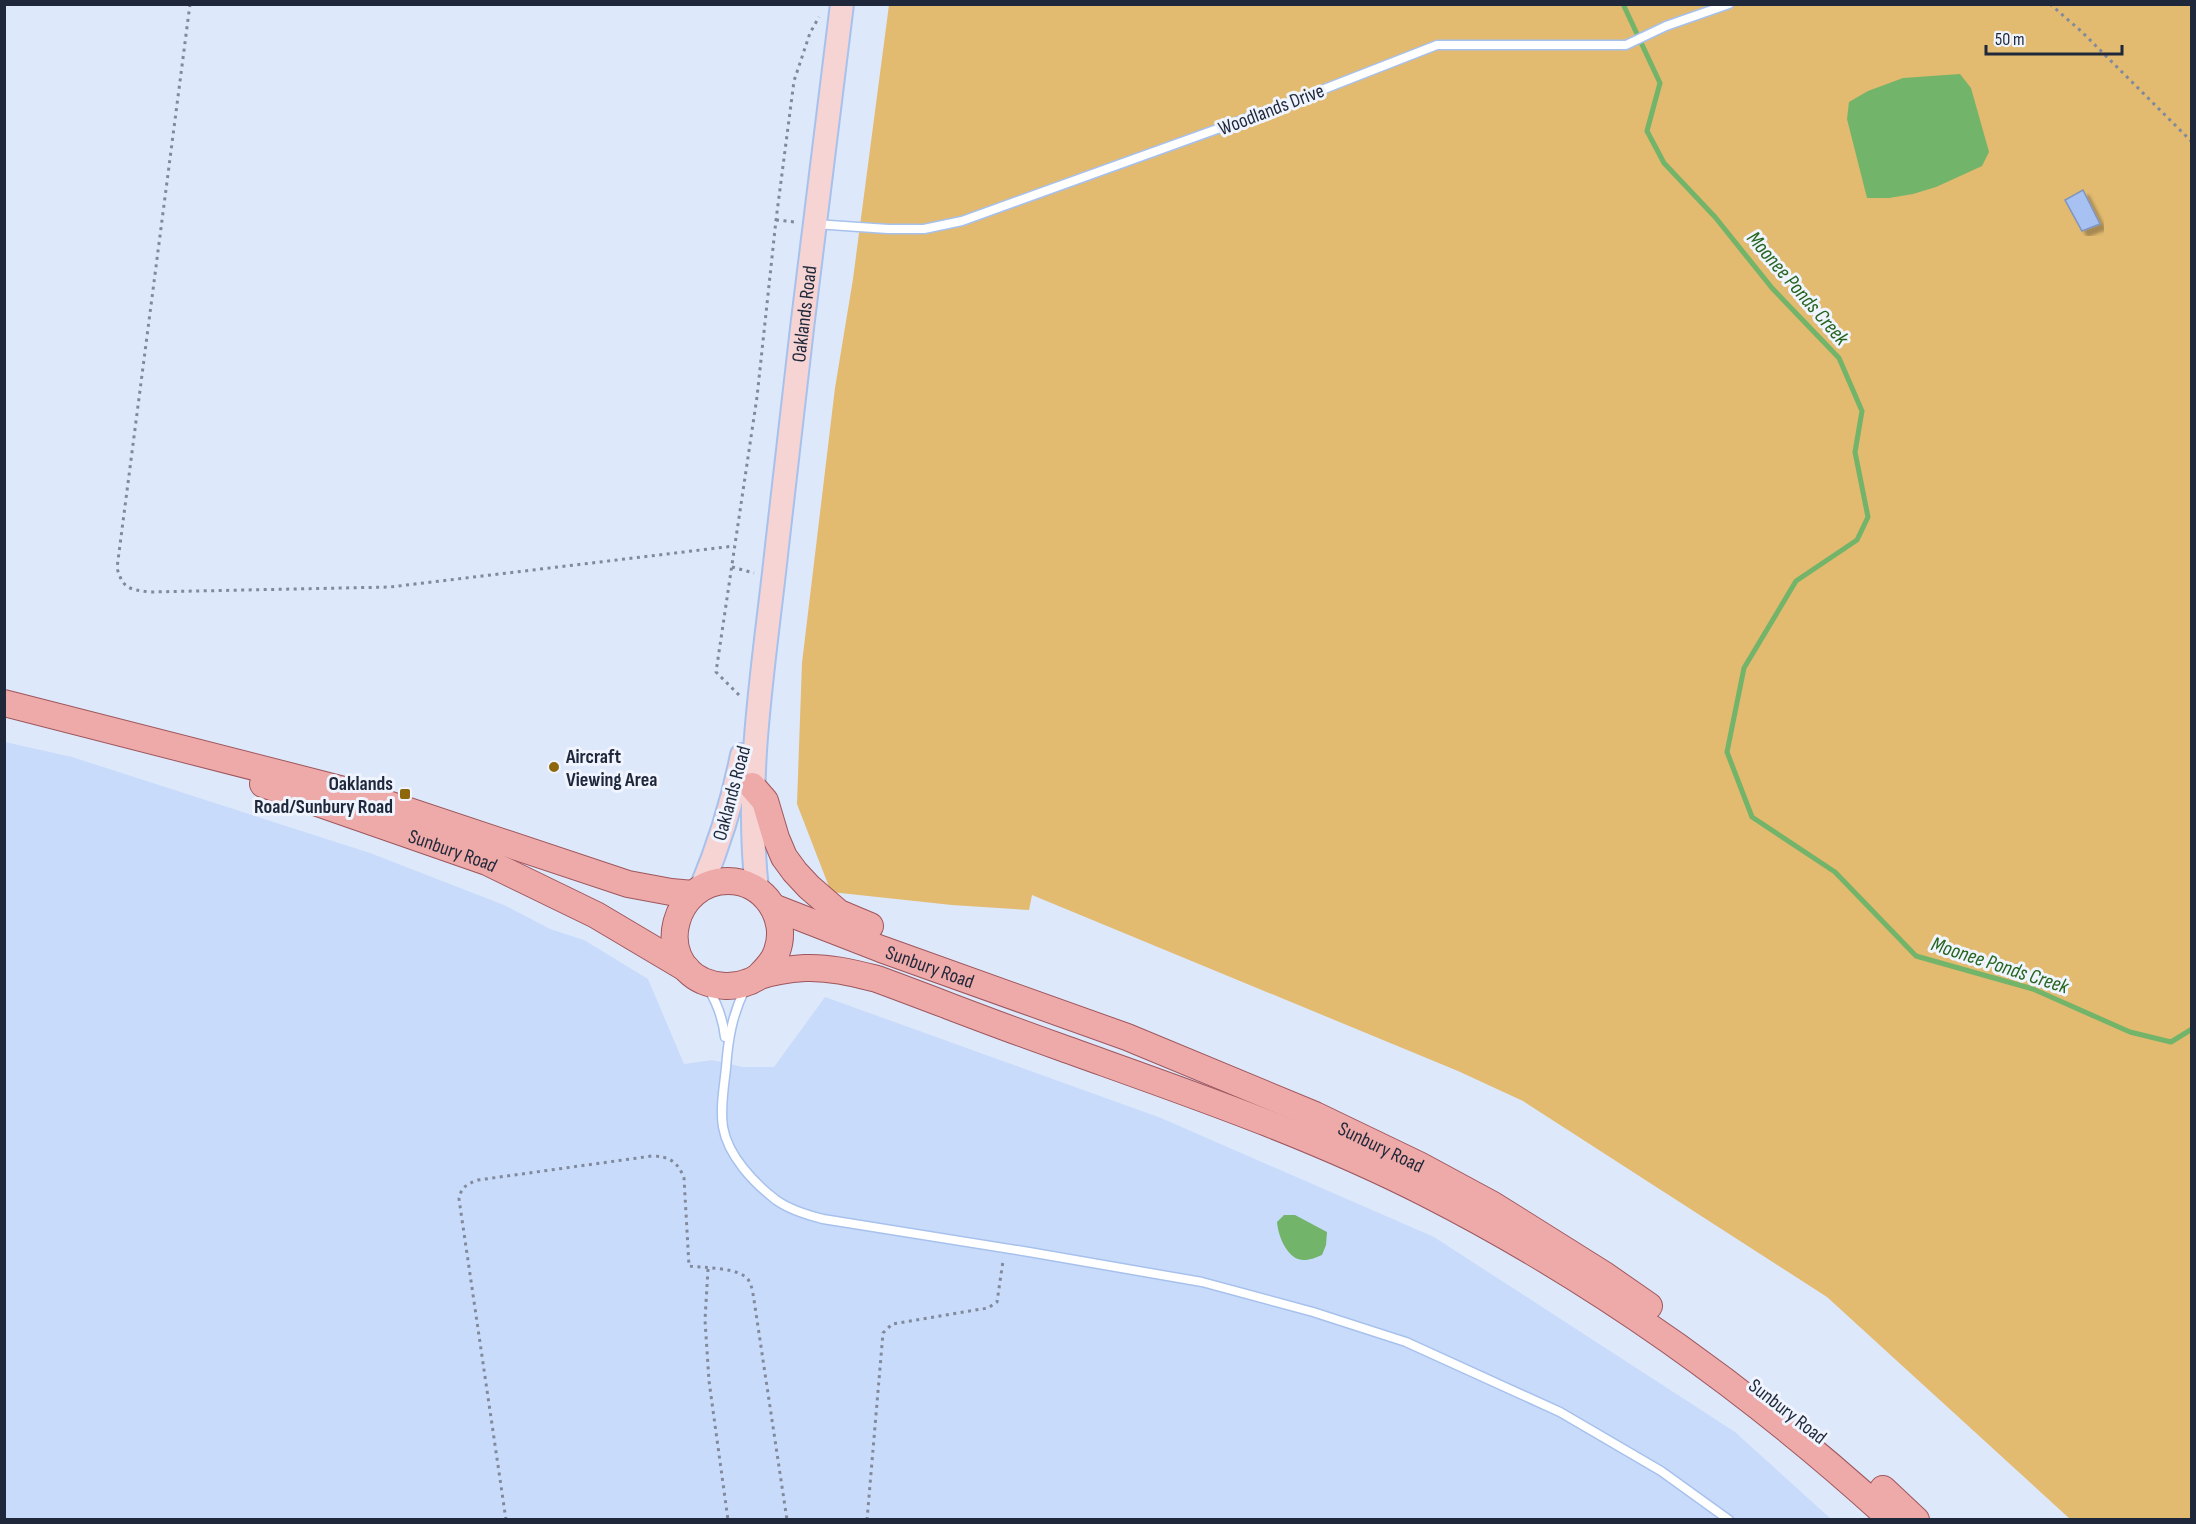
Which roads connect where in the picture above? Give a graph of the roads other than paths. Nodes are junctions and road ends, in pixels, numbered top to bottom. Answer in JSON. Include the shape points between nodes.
{"nodes":[{"id":1,"x":842,"y":4,"type":"edge"},
{"id":2,"x":1729,"y":4,"type":"edge"},
{"id":3,"x":814,"y":224,"type":"junction"},
{"id":4,"x":768,"y":626,"type":"junction"},
{"id":5,"x":4,"y":704,"type":"edge"},
{"id":6,"x":101,"y":728,"type":"junction"},
{"id":7,"x":744,"y":785,"type":"junction"},
{"id":8,"x":697,"y":891,"type":"junction"},
{"id":9,"x":765,"y":898,"type":"junction"},
{"id":10,"x":696,"y":975,"type":"junction"},
{"id":11,"x":753,"y":980,"type":"junction"},
{"id":12,"x":1126,"y":1037,"type":"junction"},
{"id":13,"x":727,"y":1047,"type":"junction"},
{"id":14,"x":1729,"y":1520,"type":"edge"},
{"id":15,"x":1892,"y":1520,"type":"edge"},
{"id":16,"x":1916,"y":1520,"type":"edge"}],
"edges":[{"from":1,"to":3,"type":"main road","name":"Oaklands Road"},
{"from":2,"to":3,"type":"lane","name":"Woodlands Drive","via":[[1626,45],[1437,45],[1273,109],[962,221],[912,229]]},
{"from":3,"to":4,"type":"main road","name":"Oaklands Road"},
{"from":4,"to":7,"type":"main road","name":"Oaklands Road"},
{"from":4,"to":7,"type":"main road","name":"Oaklands Road","via":[[752,706]]},
{"from":5,"to":6,"type":"main road","name":"Sunbury Road"},
{"from":6,"to":8,"type":"main road","name":"Sunbury Road","via":[[352,792],[628,884],[671,892]]},
{"from":6,"to":10,"type":"main road","name":"Sunbury Road","via":[[487,862],[587,910]]},
{"from":7,"to":8,"type":"main road","name":"Oaklands Road"},
{"from":7,"to":9,"type":"main road","name":"Oaklands Road"},
{"from":7,"to":12,"type":"main road","via":[[765,801],[784,857],[808,887],[839,913],[1001,978]]},
{"from":8,"to":9,"type":"main road","via":[[714,882],[729,881],[744,883]]},
{"from":8,"to":10,"type":"main road","via":[[682,907],[674,939],[679,955]]},
{"from":9,"to":11,"type":"main road","via":[[779,921],[781,937],[770,966]]},
{"from":9,"to":12,"type":"main road","name":"Sunbury Road","via":[[881,949]]},
{"from":10,"to":11,"type":"main road","via":[[726,987]]},
{"from":10,"to":13,"type":"lane","via":[[715,1000]]},
{"from":11,"to":13,"type":"lane","via":[[735,1010]]},
{"from":11,"to":15,"type":"main road","name":"Sunbury Road","via":[[793,969],[825,968],[877,980],[1226,1106],[1425,1192],[1598,1292],[1702,1365]]},
{"from":12,"to":16,"type":"main road","name":"Sunbury Road","via":[[1315,1115],[1493,1205],[1603,1274],[1686,1333],[1827,1440]]},
{"from":13,"to":14,"type":"lane","via":[[723,1130],[754,1180],[777,1201],[799,1212],[822,1220],[1202,1282],[1313,1311],[1406,1342],[1560,1412],[1661,1471]]}]}
